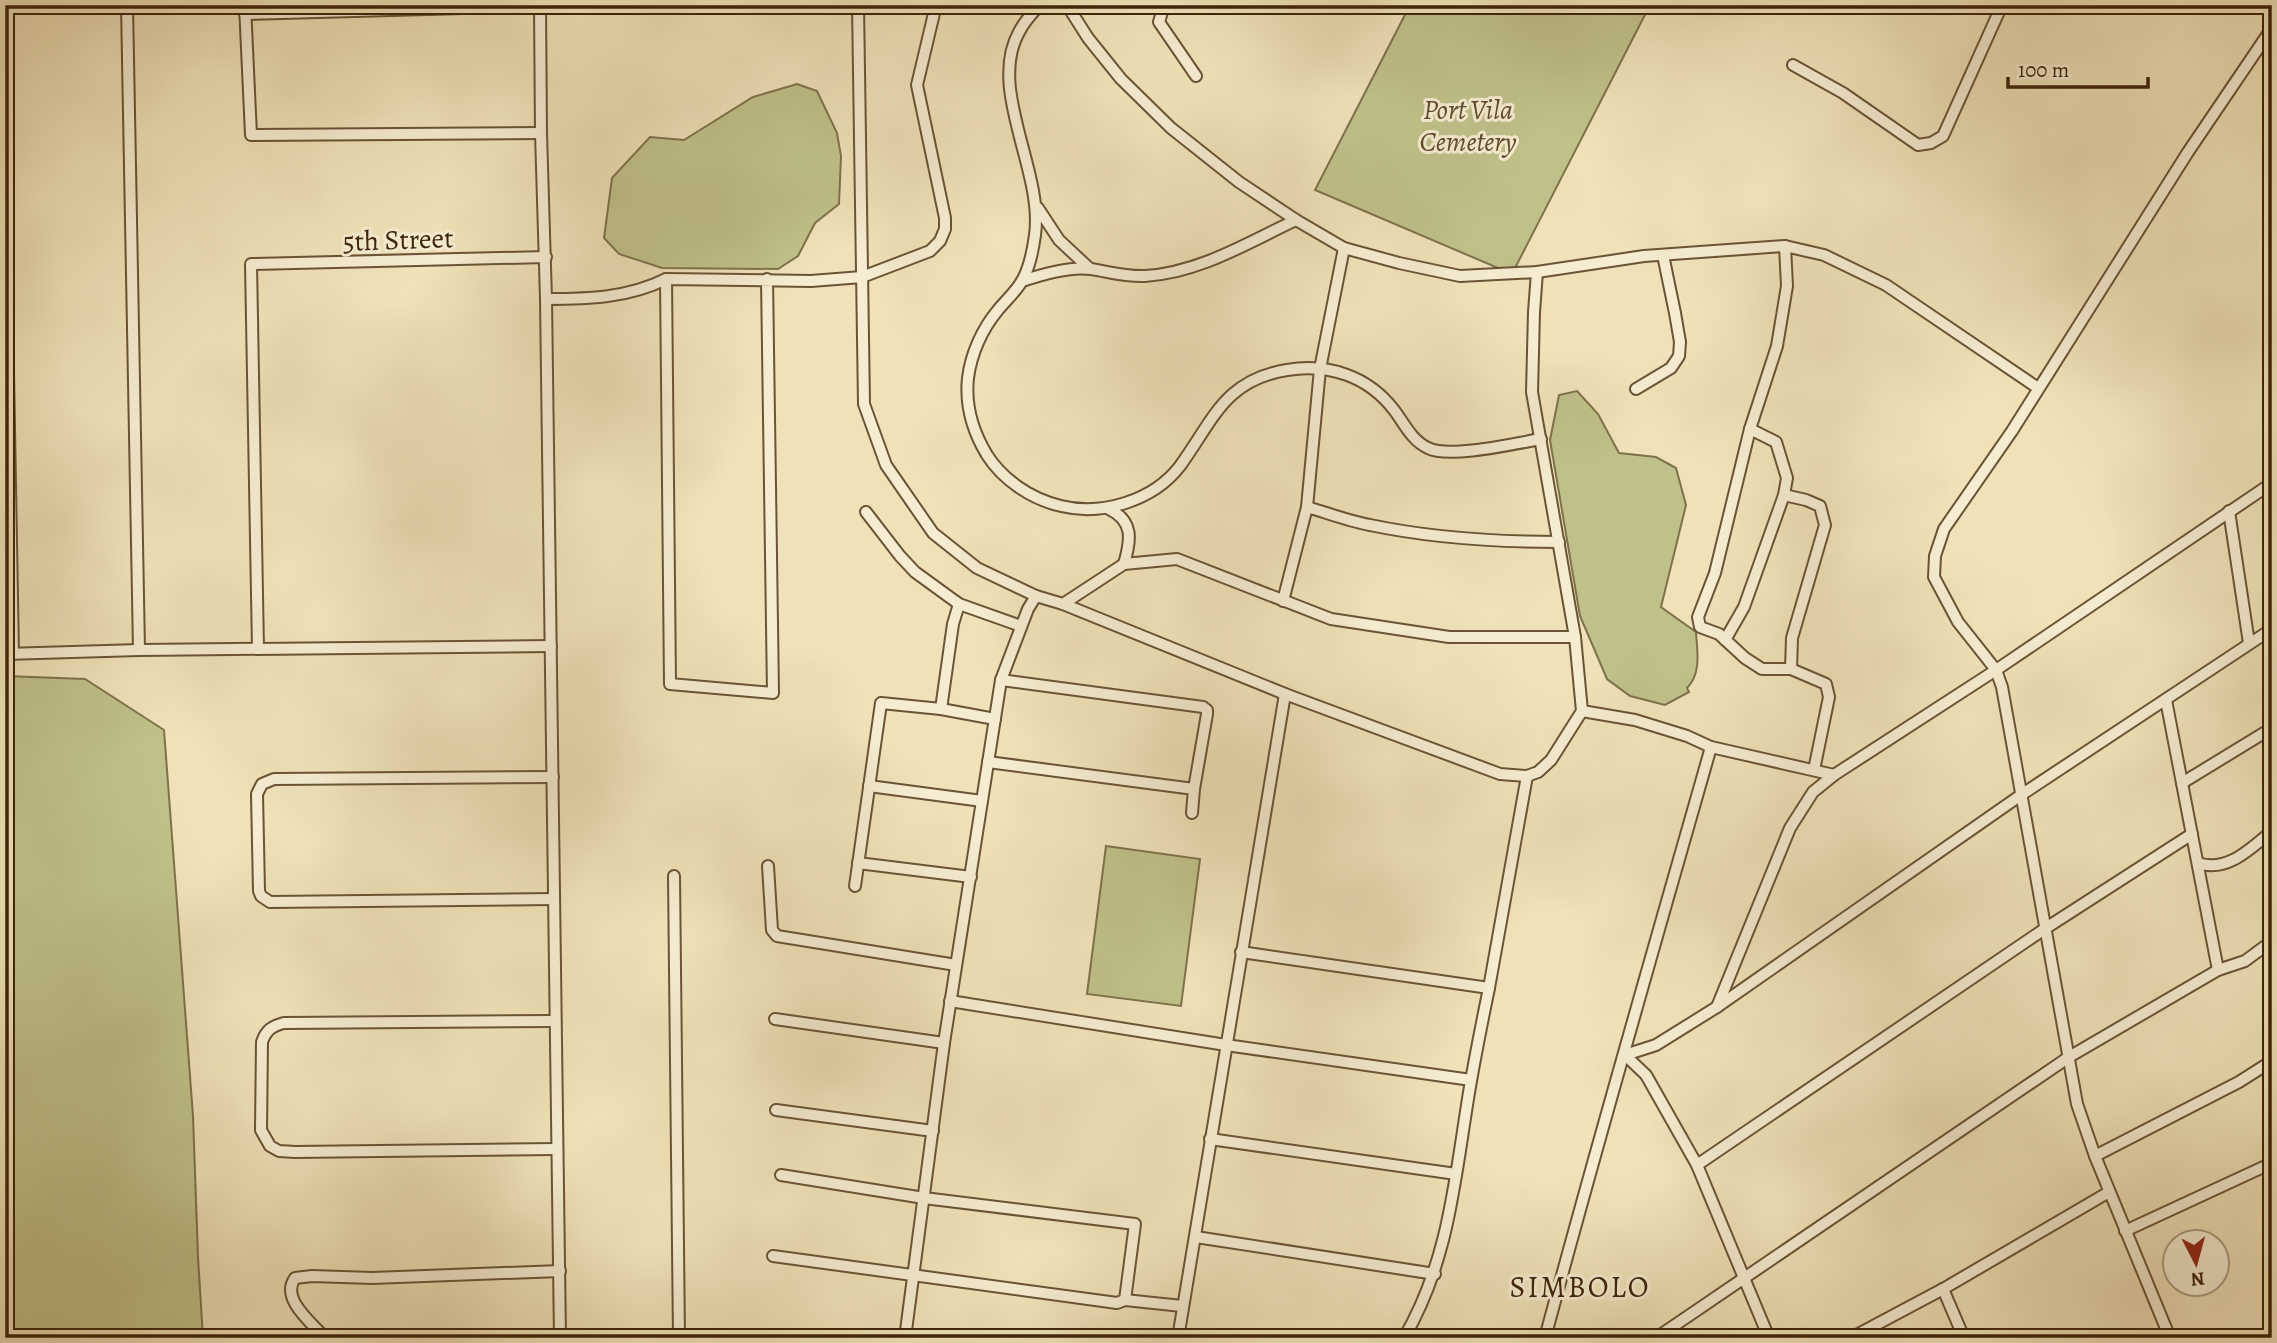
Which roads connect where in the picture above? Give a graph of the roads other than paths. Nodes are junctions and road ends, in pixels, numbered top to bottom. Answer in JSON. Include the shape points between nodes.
{"nodes":[{"id":1,"x":127,"y":5,"type":"edge"},
{"id":2,"x":540,"y":5,"type":"edge"},
{"id":3,"x":858,"y":5,"type":"edge"},
{"id":4,"x":936,"y":5,"type":"edge"},
{"id":5,"x":1040,"y":5,"type":"edge"},
{"id":6,"x":1067,"y":5,"type":"edge"},
{"id":7,"x":1164,"y":5,"type":"edge"},
{"id":8,"x":2002,"y":5,"type":"edge"},
{"id":9,"x":245,"y":9,"type":"edge"},
{"id":10,"x":2272,"y":28,"type":"edge"},
{"id":11,"x":1793,"y":65,"type":"dead end"},
{"id":12,"x":1196,"y":76,"type":"dead end"},
{"id":13,"x":541,"y":133,"type":"junction"},
{"id":14,"x":5,"y":202,"type":"edge"},
{"id":15,"x":1036,"y":206,"type":"junction"},
{"id":16,"x":1296,"y":220,"type":"junction"},
{"id":17,"x":1785,"y":246,"type":"junction"},
{"id":18,"x":1344,"y":248,"type":"junction"},
{"id":19,"x":1663,"y":255,"type":"junction"},
{"id":20,"x":546,"y":257,"type":"junction"},
{"id":21,"x":1089,"y":268,"type":"junction"},
{"id":22,"x":1537,"y":272,"type":"junction"},
{"id":23,"x":862,"y":277,"type":"junction"},
{"id":24,"x":666,"y":279,"type":"junction"},
{"id":25,"x":767,"y":279,"type":"junction"},
{"id":26,"x":1023,"y":281,"type":"junction"},
{"id":27,"x":546,"y":299,"type":"junction"},
{"id":28,"x":1320,"y":369,"type":"junction"},
{"id":29,"x":2038,"y":388,"type":"junction"},
{"id":30,"x":1636,"y":389,"type":"dead end"},
{"id":31,"x":1750,"y":429,"type":"junction"},
{"id":32,"x":1541,"y":439,"type":"junction"},
{"id":33,"x":2272,"y":483,"type":"edge"},
{"id":34,"x":1784,"y":495,"type":"junction"},
{"id":35,"x":1307,"y":507,"type":"junction"},
{"id":36,"x":1109,"y":509,"type":"junction"},
{"id":37,"x":2229,"y":511,"type":"junction"},
{"id":38,"x":866,"y":512,"type":"dead end"},
{"id":39,"x":1559,"y":542,"type":"junction"},
{"id":40,"x":1124,"y":564,"type":"junction"},
{"id":41,"x":1036,"y":596,"type":"junction"},
{"id":42,"x":1283,"y":601,"type":"junction"},
{"id":43,"x":959,"y":604,"type":"junction"},
{"id":44,"x":1063,"y":604,"type":"junction"},
{"id":45,"x":1021,"y":626,"type":"junction"},
{"id":46,"x":2272,"y":629,"type":"edge"},
{"id":47,"x":1576,"y":637,"type":"junction"},
{"id":48,"x":1725,"y":640,"type":"junction"},
{"id":49,"x":2249,"y":643,"type":"junction"},
{"id":50,"x":551,"y":646,"type":"junction"},
{"id":51,"x":258,"y":649,"type":"junction"},
{"id":52,"x":139,"y":650,"type":"junction"},
{"id":53,"x":9,"y":654,"type":"edge"},
{"id":54,"x":1791,"y":669,"type":"junction"},
{"id":55,"x":1996,"y":670,"type":"junction"},
{"id":56,"x":1001,"y":680,"type":"junction"},
{"id":57,"x":1285,"y":694,"type":"junction"},
{"id":58,"x":2166,"y":700,"type":"junction"},
{"id":59,"x":942,"y":709,"type":"junction"},
{"id":60,"x":1582,"y":710,"type":"junction"},
{"id":61,"x":995,"y":719,"type":"junction"},
{"id":62,"x":2272,"y":728,"type":"edge"},
{"id":63,"x":1711,"y":747,"type":"junction"},
{"id":64,"x":988,"y":762,"type":"junction"},
{"id":65,"x":1814,"y":770,"type":"junction"},
{"id":66,"x":1834,"y":775,"type":"junction"},
{"id":67,"x":1527,"y":776,"type":"junction"},
{"id":68,"x":553,"y":777,"type":"junction"},
{"id":69,"x":2182,"y":783,"type":"junction"},
{"id":70,"x":869,"y":786,"type":"junction"},
{"id":71,"x":1194,"y":789,"type":"junction"},
{"id":72,"x":2021,"y":795,"type":"junction"},
{"id":73,"x":982,"y":801,"type":"junction"},
{"id":74,"x":1192,"y":814,"type":"dead end"},
{"id":75,"x":2272,"y":831,"type":"edge"},
{"id":76,"x":2192,"y":834,"type":"junction"},
{"id":77,"x":858,"y":863,"type":"junction"},
{"id":78,"x":2197,"y":863,"type":"junction"},
{"id":79,"x":768,"y":866,"type":"dead end"},
{"id":80,"x":674,"y":876,"type":"dead end"},
{"id":81,"x":971,"y":877,"type":"junction"},
{"id":82,"x":855,"y":886,"type":"dead end"},
{"id":83,"x":554,"y":899,"type":"junction"},
{"id":84,"x":2046,"y":928,"type":"junction"},
{"id":85,"x":2272,"y":941,"type":"edge"},
{"id":86,"x":1241,"y":952,"type":"junction"},
{"id":87,"x":956,"y":965,"type":"junction"},
{"id":88,"x":2218,"y":970,"type":"junction"},
{"id":89,"x":1489,"y":988,"type":"junction"},
{"id":90,"x":950,"y":1001,"type":"junction"},
{"id":91,"x":1717,"y":1007,"type":"junction"},
{"id":92,"x":775,"y":1019,"type":"dead end"},
{"id":93,"x":555,"y":1021,"type":"junction"},
{"id":94,"x":944,"y":1043,"type":"junction"},
{"id":95,"x":1226,"y":1045,"type":"junction"},
{"id":96,"x":1625,"y":1055,"type":"junction"},
{"id":97,"x":2069,"y":1057,"type":"junction"},
{"id":98,"x":2272,"y":1061,"type":"edge"},
{"id":99,"x":1471,"y":1080,"type":"junction"},
{"id":100,"x":776,"y":1110,"type":"dead end"},
{"id":101,"x":933,"y":1131,"type":"junction"},
{"id":102,"x":1210,"y":1139,"type":"junction"},
{"id":103,"x":557,"y":1149,"type":"junction"},
{"id":104,"x":2095,"y":1156,"type":"junction"},
{"id":105,"x":2272,"y":1163,"type":"edge"},
{"id":106,"x":1697,"y":1165,"type":"junction"},
{"id":107,"x":1456,"y":1174,"type":"junction"},
{"id":108,"x":781,"y":1175,"type":"dead end"},
{"id":109,"x":2109,"y":1192,"type":"junction"},
{"id":110,"x":924,"y":1198,"type":"junction"},
{"id":111,"x":2125,"y":1231,"type":"junction"},
{"id":112,"x":1196,"y":1237,"type":"junction"},
{"id":113,"x":773,"y":1256,"type":"dead end"},
{"id":114,"x":560,"y":1271,"type":"junction"},
{"id":115,"x":1434,"y":1274,"type":"junction"},
{"id":116,"x":914,"y":1276,"type":"junction"},
{"id":117,"x":1744,"y":1279,"type":"junction"},
{"id":118,"x":1943,"y":1289,"type":"junction"},
{"id":119,"x":1125,"y":1300,"type":"junction"},
{"id":120,"x":1182,"y":1306,"type":"junction"},
{"id":121,"x":1178,"y":1336,"type":"edge"},
{"id":122,"x":325,"y":1338,"type":"edge"},
{"id":123,"x":561,"y":1338,"type":"edge"},
{"id":124,"x":679,"y":1338,"type":"edge"},
{"id":125,"x":905,"y":1338,"type":"edge"},
{"id":126,"x":1202,"y":1338,"type":"edge"},
{"id":127,"x":1404,"y":1338,"type":"edge"},
{"id":128,"x":1545,"y":1338,"type":"edge"},
{"id":129,"x":1656,"y":1338,"type":"edge"},
{"id":130,"x":1769,"y":1338,"type":"edge"},
{"id":131,"x":1852,"y":1338,"type":"edge"},
{"id":132,"x":1964,"y":1338,"type":"edge"},
{"id":133,"x":2170,"y":1338,"type":"edge"}],
"edges":[{"from":1,"to":52,"type":"street"},
{"from":2,"to":9,"type":"street"},
{"from":2,"to":13,"type":"street"},
{"from":3,"to":23,"type":"street"},
{"from":4,"to":23,"type":"street","via":[[917,86],[945,229],[930,251]]},
{"from":5,"to":15,"type":"street","via":[[1017,35],[1009,75]]},
{"from":6,"to":16,"type":"street","via":[[1121,79],[1171,128]]},
{"from":7,"to":12,"type":"street","via":[[1159,22]]},
{"from":8,"to":11,"type":"street","via":[[1943,136],[1931,143],[1917,145],[1843,93]]},
{"from":9,"to":13,"type":"street","via":[[251,135]]},
{"from":10,"to":29,"type":"street"},
{"from":13,"to":20,"type":"street"},
{"from":14,"to":53,"type":"street"},
{"from":15,"to":21,"type":"street","via":[[1059,240]]},
{"from":15,"to":26,"type":"street","via":[[1032,253]]},
{"from":16,"to":18,"type":"street"},
{"from":16,"to":21,"type":"street","via":[[1207,261],[1165,274],[1129,276]]},
{"from":17,"to":19,"type":"street"},
{"from":17,"to":29,"type":"street","via":[[1824,255],[1886,285]]},
{"from":17,"to":31,"type":"street","via":[[1787,286],[1777,346]]},
{"from":18,"to":22,"type":"street","via":[[1460,276]]},
{"from":18,"to":28,"type":"street"},
{"from":19,"to":22,"type":"street"},
{"from":19,"to":30,"type":"street","via":[[1679,356],[1671,368]]},
{"from":20,"to":27,"type":"street"},
{"from":20,"to":51,"type":"street","name":"5th Street","via":[[251,264]]},
{"from":21,"to":26,"type":"street"},
{"from":22,"to":32,"type":"street","via":[[1532,391]]},
{"from":23,"to":25,"type":"street"},
{"from":23,"to":41,"type":"street","via":[[864,404],[886,465],[933,533],[977,568]]},
{"from":24,"to":25,"type":"street"},
{"from":24,"to":25,"type":"street","via":[[670,684],[773,693]]},
{"from":24,"to":27,"type":"street","via":[[646,289],[594,299]]},
{"from":26,"to":36,"type":"street","via":[[990,322],[973,354],[968,395],[976,437],[1005,477],[1038,498],[1072,509]]},
{"from":27,"to":50,"type":"street"},
{"from":28,"to":32,"type":"street","via":[[1366,383],[1380,393],[1418,442],[1436,451]]},
{"from":28,"to":35,"type":"street"},
{"from":28,"to":36,"type":"street","via":[[1273,373],[1228,396],[1178,468],[1152,490]]},
{"from":29,"to":55,"type":"street","via":[[1944,529],[1935,556],[1934,577],[1958,622]]},
{"from":31,"to":34,"type":"street","via":[[1776,442],[1787,478]]},
{"from":31,"to":48,"type":"street","via":[[1715,573],[1698,617],[1700,627]]},
{"from":32,"to":39,"type":"street"},
{"from":33,"to":37,"type":"street"},
{"from":34,"to":48,"type":"street","via":[[1744,607]]},
{"from":34,"to":54,"type":"street","via":[[1820,506],[1825,525],[1792,638]]},
{"from":35,"to":39,"type":"street","via":[[1368,525],[1441,537]]},
{"from":35,"to":42,"type":"street"},
{"from":36,"to":40,"type":"street","via":[[1120,514],[1128,530]]},
{"from":37,"to":49,"type":"street"},
{"from":37,"to":55,"type":"street"},
{"from":38,"to":43,"type":"street","via":[[915,572]]},
{"from":39,"to":47,"type":"street"},
{"from":40,"to":42,"type":"street","via":[[1177,559]]},
{"from":40,"to":44,"type":"street"},
{"from":41,"to":44,"type":"street"},
{"from":41,"to":45,"type":"street"},
{"from":42,"to":47,"type":"street","via":[[1331,619],[1449,637]]},
{"from":43,"to":45,"type":"street"},
{"from":43,"to":59,"type":"street"},
{"from":44,"to":57,"type":"street"},
{"from":45,"to":56,"type":"street"},
{"from":46,"to":49,"type":"street"},
{"from":47,"to":60,"type":"street"},
{"from":48,"to":54,"type":"street","via":[[1762,669]]},
{"from":49,"to":58,"type":"street"},
{"from":50,"to":51,"type":"street"},
{"from":50,"to":68,"type":"street"},
{"from":51,"to":52,"type":"street"},
{"from":52,"to":53,"type":"street"},
{"from":54,"to":65,"type":"street","via":[[1826,684],[1829,697]]},
{"from":55,"to":66,"type":"street"},
{"from":55,"to":72,"type":"street"},
{"from":56,"to":61,"type":"street"},
{"from":56,"to":71,"type":"street","via":[[1203,707],[1207,715]]},
{"from":57,"to":67,"type":"street","via":[[1500,774]]},
{"from":57,"to":86,"type":"street"},
{"from":58,"to":69,"type":"street"},
{"from":58,"to":72,"type":"street"},
{"from":59,"to":61,"type":"street"},
{"from":59,"to":70,"type":"street","via":[[881,703]]},
{"from":60,"to":63,"type":"street","via":[[1635,720]]},
{"from":60,"to":67,"type":"street","via":[[1551,760]]},
{"from":61,"to":64,"type":"street"},
{"from":62,"to":69,"type":"street"},
{"from":63,"to":65,"type":"street"},
{"from":63,"to":96,"type":"street"},
{"from":64,"to":71,"type":"street"},
{"from":64,"to":73,"type":"street"},
{"from":65,"to":66,"type":"street"},
{"from":66,"to":91,"type":"street","via":[[1813,792],[1790,828]]},
{"from":67,"to":89,"type":"street"},
{"from":68,"to":83,"type":"street"},
{"from":68,"to":83,"type":"street","via":[[274,779],[262,784],[257,794],[260,891],[270,902]]},
{"from":69,"to":76,"type":"street"},
{"from":70,"to":73,"type":"street"},
{"from":70,"to":77,"type":"street"},
{"from":71,"to":74,"type":"street"},
{"from":72,"to":84,"type":"street"},
{"from":72,"to":91,"type":"street"},
{"from":73,"to":81,"type":"street"},
{"from":75,"to":78,"type":"street","via":[[2221,866]]},
{"from":76,"to":78,"type":"street"},
{"from":76,"to":84,"type":"street"},
{"from":77,"to":81,"type":"street"},
{"from":77,"to":82,"type":"street"},
{"from":78,"to":88,"type":"street"},
{"from":79,"to":87,"type":"street","via":[[772,930],[777,936]]},
{"from":80,"to":124,"type":"street"},
{"from":81,"to":87,"type":"street"},
{"from":83,"to":93,"type":"street"},
{"from":84,"to":97,"type":"street"},
{"from":84,"to":106,"type":"street"},
{"from":85,"to":88,"type":"street","via":[[2245,961]]},
{"from":86,"to":89,"type":"street"},
{"from":86,"to":95,"type":"street"},
{"from":87,"to":90,"type":"street"},
{"from":88,"to":97,"type":"street"},
{"from":89,"to":99,"type":"street"},
{"from":90,"to":94,"type":"street"},
{"from":90,"to":95,"type":"street"},
{"from":91,"to":96,"type":"street","via":[[1656,1045]]},
{"from":92,"to":94,"type":"street"},
{"from":93,"to":103,"type":"street"},
{"from":93,"to":103,"type":"street","via":[[276,1025],[262,1042],[261,1130],[271,1146],[295,1152]]},
{"from":94,"to":101,"type":"street"},
{"from":95,"to":99,"type":"street"},
{"from":95,"to":102,"type":"street"},
{"from":96,"to":106,"type":"street","via":[[1646,1075]]},
{"from":96,"to":128,"type":"street"},
{"from":97,"to":104,"type":"street","via":[[2077,1104]]},
{"from":97,"to":117,"type":"street"},
{"from":98,"to":104,"type":"street"},
{"from":99,"to":107,"type":"street"},
{"from":100,"to":101,"type":"street"},
{"from":101,"to":110,"type":"street"},
{"from":102,"to":107,"type":"street"},
{"from":102,"to":112,"type":"street"},
{"from":103,"to":114,"type":"street"},
{"from":104,"to":109,"type":"street"},
{"from":105,"to":111,"type":"street"},
{"from":106,"to":117,"type":"street"},
{"from":107,"to":115,"type":"street"},
{"from":108,"to":110,"type":"street"},
{"from":109,"to":111,"type":"street"},
{"from":109,"to":118,"type":"street"},
{"from":110,"to":116,"type":"street"},
{"from":110,"to":119,"type":"street","via":[[1135,1224]]},
{"from":111,"to":133,"type":"street"},
{"from":112,"to":115,"type":"street"},
{"from":112,"to":120,"type":"street"},
{"from":113,"to":116,"type":"street"},
{"from":114,"to":122,"type":"street","via":[[295,1278],[290,1295]]},
{"from":114,"to":123,"type":"street"},
{"from":115,"to":127,"type":"street"},
{"from":116,"to":119,"type":"street","via":[[1117,1303]]},
{"from":116,"to":125,"type":"street"},
{"from":117,"to":129,"type":"street"},
{"from":117,"to":130,"type":"street"},
{"from":118,"to":131,"type":"street"},
{"from":118,"to":132,"type":"street"},
{"from":119,"to":120,"type":"street"},
{"from":120,"to":121,"type":"street"},
{"from":121,"to":126,"type":"street"}]}
